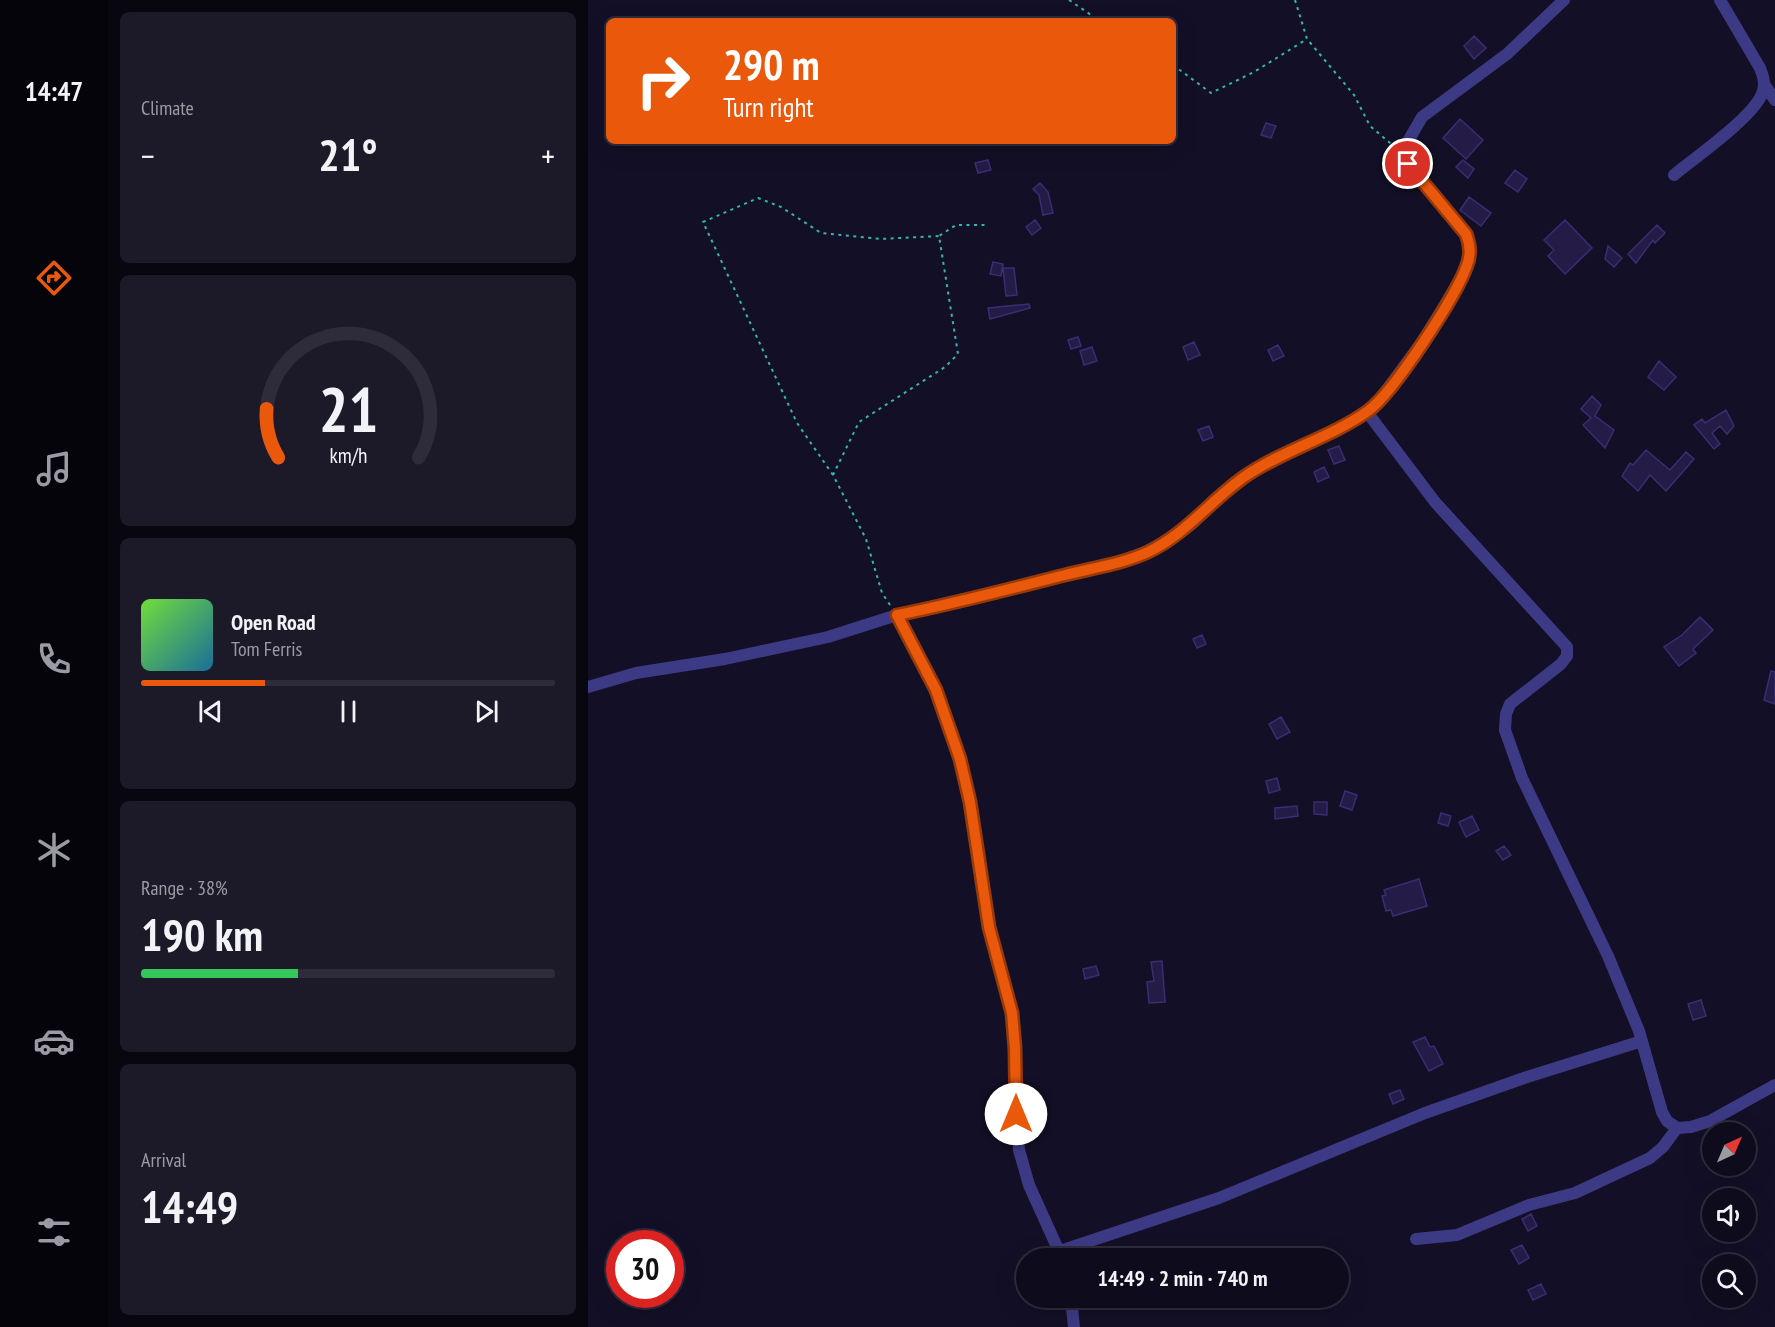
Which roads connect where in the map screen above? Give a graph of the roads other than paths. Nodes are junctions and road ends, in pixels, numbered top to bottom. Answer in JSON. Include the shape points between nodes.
{"nodes":[{"id":1,"x":1564,"y":0,"type":"edge"},
{"id":2,"x":1720,"y":0,"type":"edge"},
{"id":3,"x":1764,"y":84,"type":"junction"},
{"id":4,"x":1775,"y":100,"type":"edge"},
{"id":5,"x":1674,"y":176,"type":"dead end"},
{"id":6,"x":1367,"y":412,"type":"junction"},
{"id":7,"x":897,"y":615,"type":"junction"},
{"id":8,"x":588,"y":687,"type":"edge"},
{"id":9,"x":1642,"y":1041,"type":"junction"},
{"id":10,"x":1775,"y":1085,"type":"edge"},
{"id":11,"x":1677,"y":1128,"type":"junction"},
{"id":12,"x":1416,"y":1239,"type":"dead end"},
{"id":13,"x":1058,"y":1248,"type":"edge"},
{"id":14,"x":1080,"y":1248,"type":"edge"},
{"id":15,"x":1072,"y":1308,"type":"edge"},
{"id":16,"x":1074,"y":1327,"type":"edge"}],
"edges":[{"from":1,"to":6,"type":"street","via":[[1508,54],[1422,117],[1409,136],[1406,156],[1414,173],[1466,234],[1468,263],[1422,342],[1388,391]]},
{"from":2,"to":3,"type":"street","via":[[1760,68]]},
{"from":3,"to":4,"type":"street"},
{"from":3,"to":5,"type":"street","via":[[1756,104]]},
{"from":6,"to":7,"type":"street","via":[[1263,464],[1235,483],[1193,523],[1146,552],[1105,566]]},
{"from":6,"to":9,"type":"street","via":[[1436,502],[1567,648],[1561,664],[1510,704],[1506,730],[1526,788],[1600,938]]},
{"from":7,"to":8,"type":"street","via":[[828,638],[647,671]]},
{"from":7,"to":13,"type":"street","via":[[932,681],[956,744],[970,802],[989,927],[1012,1013],[1019,1150],[1029,1185]]},
{"from":9,"to":11,"type":"street","via":[[1662,1112]]},
{"from":9,"to":14,"type":"street","via":[[1425,1113],[1219,1198]]},
{"from":10,"to":11,"type":"street","via":[[1710,1121]]},
{"from":11,"to":12,"type":"street","via":[[1650,1158],[1585,1189],[1529,1205],[1457,1235]]},
{"from":15,"to":16,"type":"street"}]}
